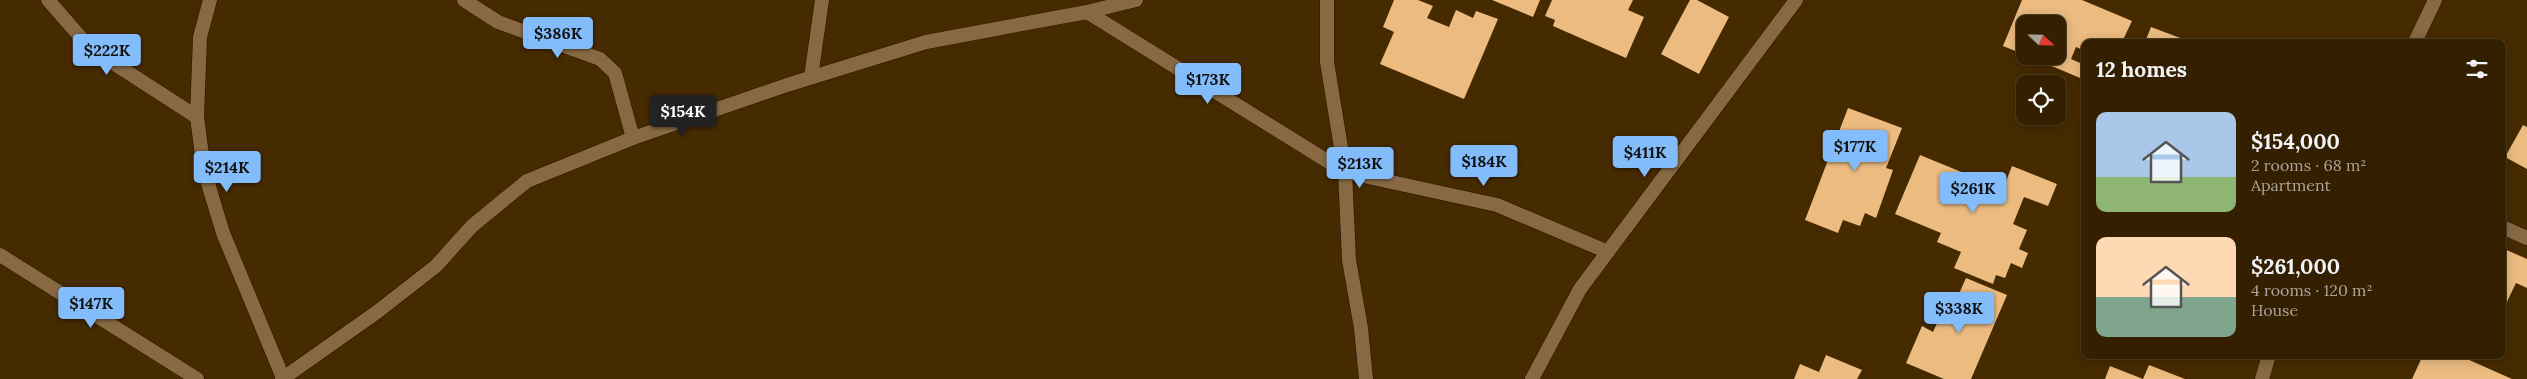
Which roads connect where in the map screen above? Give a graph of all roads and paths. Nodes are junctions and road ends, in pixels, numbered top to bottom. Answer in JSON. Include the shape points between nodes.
{"nodes":[{"id":1,"x":48,"y":0,"type":"edge"},
{"id":2,"x":210,"y":0,"type":"edge"},
{"id":3,"x":464,"y":0,"type":"edge"},
{"id":4,"x":822,"y":0,"type":"edge"},
{"id":5,"x":1136,"y":0,"type":"edge"},
{"id":6,"x":1327,"y":0,"type":"edge"},
{"id":7,"x":1796,"y":0,"type":"edge"},
{"id":8,"x":2435,"y":0,"type":"edge"},
{"id":9,"x":1087,"y":12,"type":"junction"},
{"id":10,"x":2416,"y":39,"type":"edge"},
{"id":11,"x":811,"y":77,"type":"junction"},
{"id":12,"x":197,"y":117,"type":"junction"},
{"id":13,"x":633,"y":138,"type":"junction"},
{"id":14,"x":1345,"y":172,"type":"junction"},
{"id":15,"x":2506,"y":229,"type":"edge"},
{"id":16,"x":2527,"y":238,"type":"edge"},
{"id":17,"x":1608,"y":252,"type":"junction"},
{"id":18,"x":0,"y":255,"type":"edge"},
{"id":19,"x":2268,"y":359,"type":"edge"},
{"id":20,"x":198,"y":379,"type":"edge"},
{"id":21,"x":283,"y":379,"type":"edge"},
{"id":22,"x":1366,"y":379,"type":"edge"},
{"id":23,"x":1532,"y":379,"type":"edge"},
{"id":24,"x":2262,"y":379,"type":"edge"}],
"edges":[{"from":1,"to":12,"type":"street","via":[[90,48]]},
{"from":2,"to":12,"type":"street","via":[[200,38]]},
{"from":3,"to":13,"type":"street","via":[[498,22],[600,59],[615,73]]},
{"from":4,"to":11,"type":"street"},
{"from":5,"to":9,"type":"street"},
{"from":6,"to":14,"type":"street","via":[[1327,62]]},
{"from":7,"to":17,"type":"street"},
{"from":8,"to":10,"type":"street"},
{"from":9,"to":11,"type":"street","via":[[926,42]]},
{"from":9,"to":14,"type":"street"},
{"from":11,"to":13,"type":"street"},
{"from":12,"to":21,"type":"street","via":[[204,170],[224,233]]},
{"from":13,"to":21,"type":"street","via":[[527,181],[472,226],[436,266]]},
{"from":14,"to":17,"type":"street","via":[[1498,205]]},
{"from":14,"to":22,"type":"street","via":[[1349,260]]},
{"from":15,"to":16,"type":"street"},
{"from":17,"to":23,"type":"street","via":[[1580,289]]},
{"from":18,"to":20,"type":"street"},
{"from":19,"to":24,"type":"street"}]}
